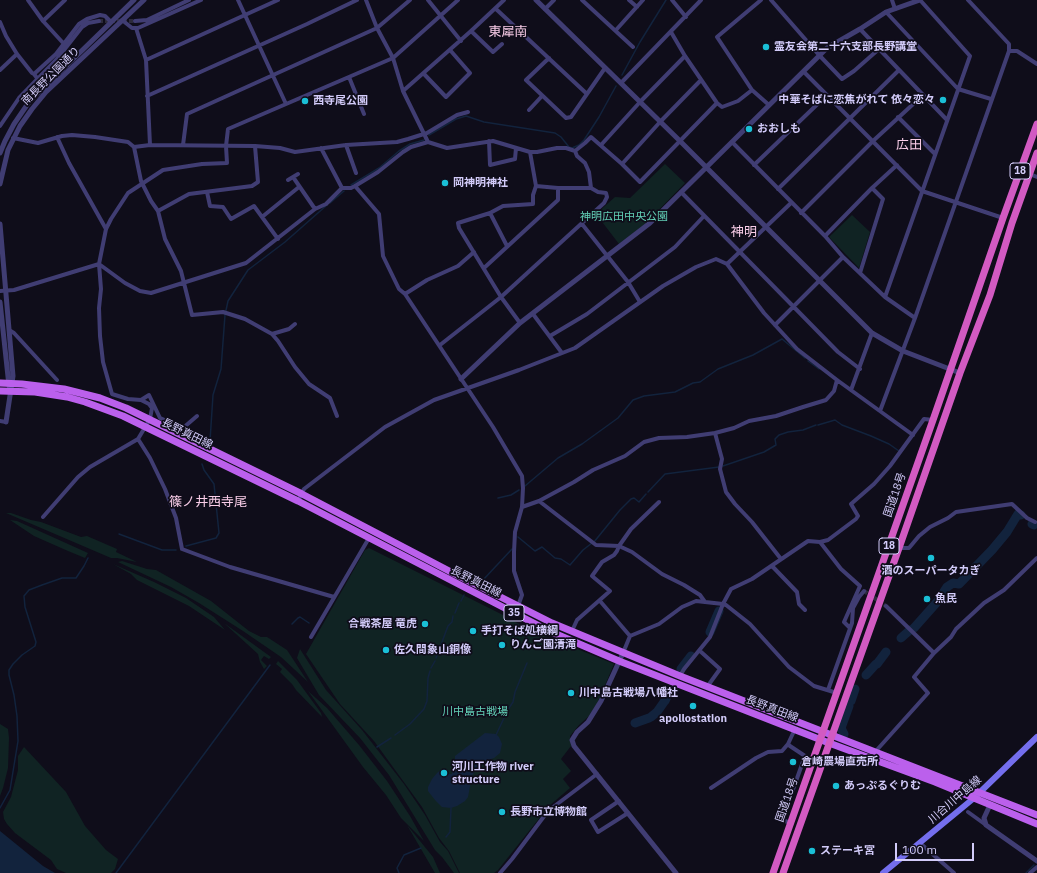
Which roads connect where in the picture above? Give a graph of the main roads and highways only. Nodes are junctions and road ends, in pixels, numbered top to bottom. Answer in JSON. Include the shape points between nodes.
{"nodes":[{"id":1,"x":1037,"y":124,"type":"edge"},
{"id":2,"x":1037,"y":153,"type":"edge"},
{"id":3,"x":0,"y":383,"type":"edge"},
{"id":4,"x":0,"y":391,"type":"edge"},
{"id":5,"x":823,"y":732,"type":"junction"},
{"id":6,"x":832,"y":736,"type":"junction"},
{"id":7,"x":1037,"y":737,"type":"edge"},
{"id":8,"x":820,"y":740,"type":"junction"},
{"id":9,"x":829,"y":743,"type":"junction"},
{"id":10,"x":980,"y":793,"type":"junction"},
{"id":11,"x":974,"y":798,"type":"junction"},
{"id":12,"x":1037,"y":815,"type":"edge"},
{"id":13,"x":1037,"y":824,"type":"edge"},
{"id":14,"x":773,"y":873,"type":"edge"},
{"id":15,"x":783,"y":873,"type":"edge"},
{"id":16,"x":883,"y":873,"type":"edge"}],
"edges":[{"from":1,"to":5,"type":"highway","name":"国道18号","number":"18"},
{"from":2,"to":6,"type":"highway","name":"国道18号","number":"18","via":[[990,295]]},
{"from":3,"to":5,"type":"main road","name":"長野真田線","number":"35","via":[[49,387],[81,393],[159,420],[518,606],[623,653]]},
{"from":4,"to":8,"type":"main road","name":"長野真田線","number":"35","via":[[48,394],[85,402],[123,416],[298,501],[549,631]]},
{"from":5,"to":6,"type":"main road","name":"長野真田線","number":"35"},
{"from":5,"to":8,"type":"highway","name":"国道18号","number":"18"},
{"from":6,"to":9,"type":"highway","name":"国道18号","number":"18"},
{"from":6,"to":10,"type":"main road","name":"長野真田線","number":"35"},
{"from":7,"to":10,"type":"main road","name":"川合川中島線"},
{"from":8,"to":9,"type":"main road","name":"長野真田線","number":"35"},
{"from":8,"to":14,"type":"highway","name":"国道18号","number":"18"},
{"from":9,"to":11,"type":"main road","name":"長野真田線","number":"35"},
{"from":9,"to":15,"type":"highway","name":"国道18号","number":"18"},
{"from":10,"to":11,"type":"main road","name":"川合川中島線"},
{"from":10,"to":12,"type":"main road","name":"長野真田線","number":"35"},
{"from":11,"to":13,"type":"main road","name":"長野真田線","number":"35"},
{"from":11,"to":16,"type":"main road","name":"川合川中島線"}]}
